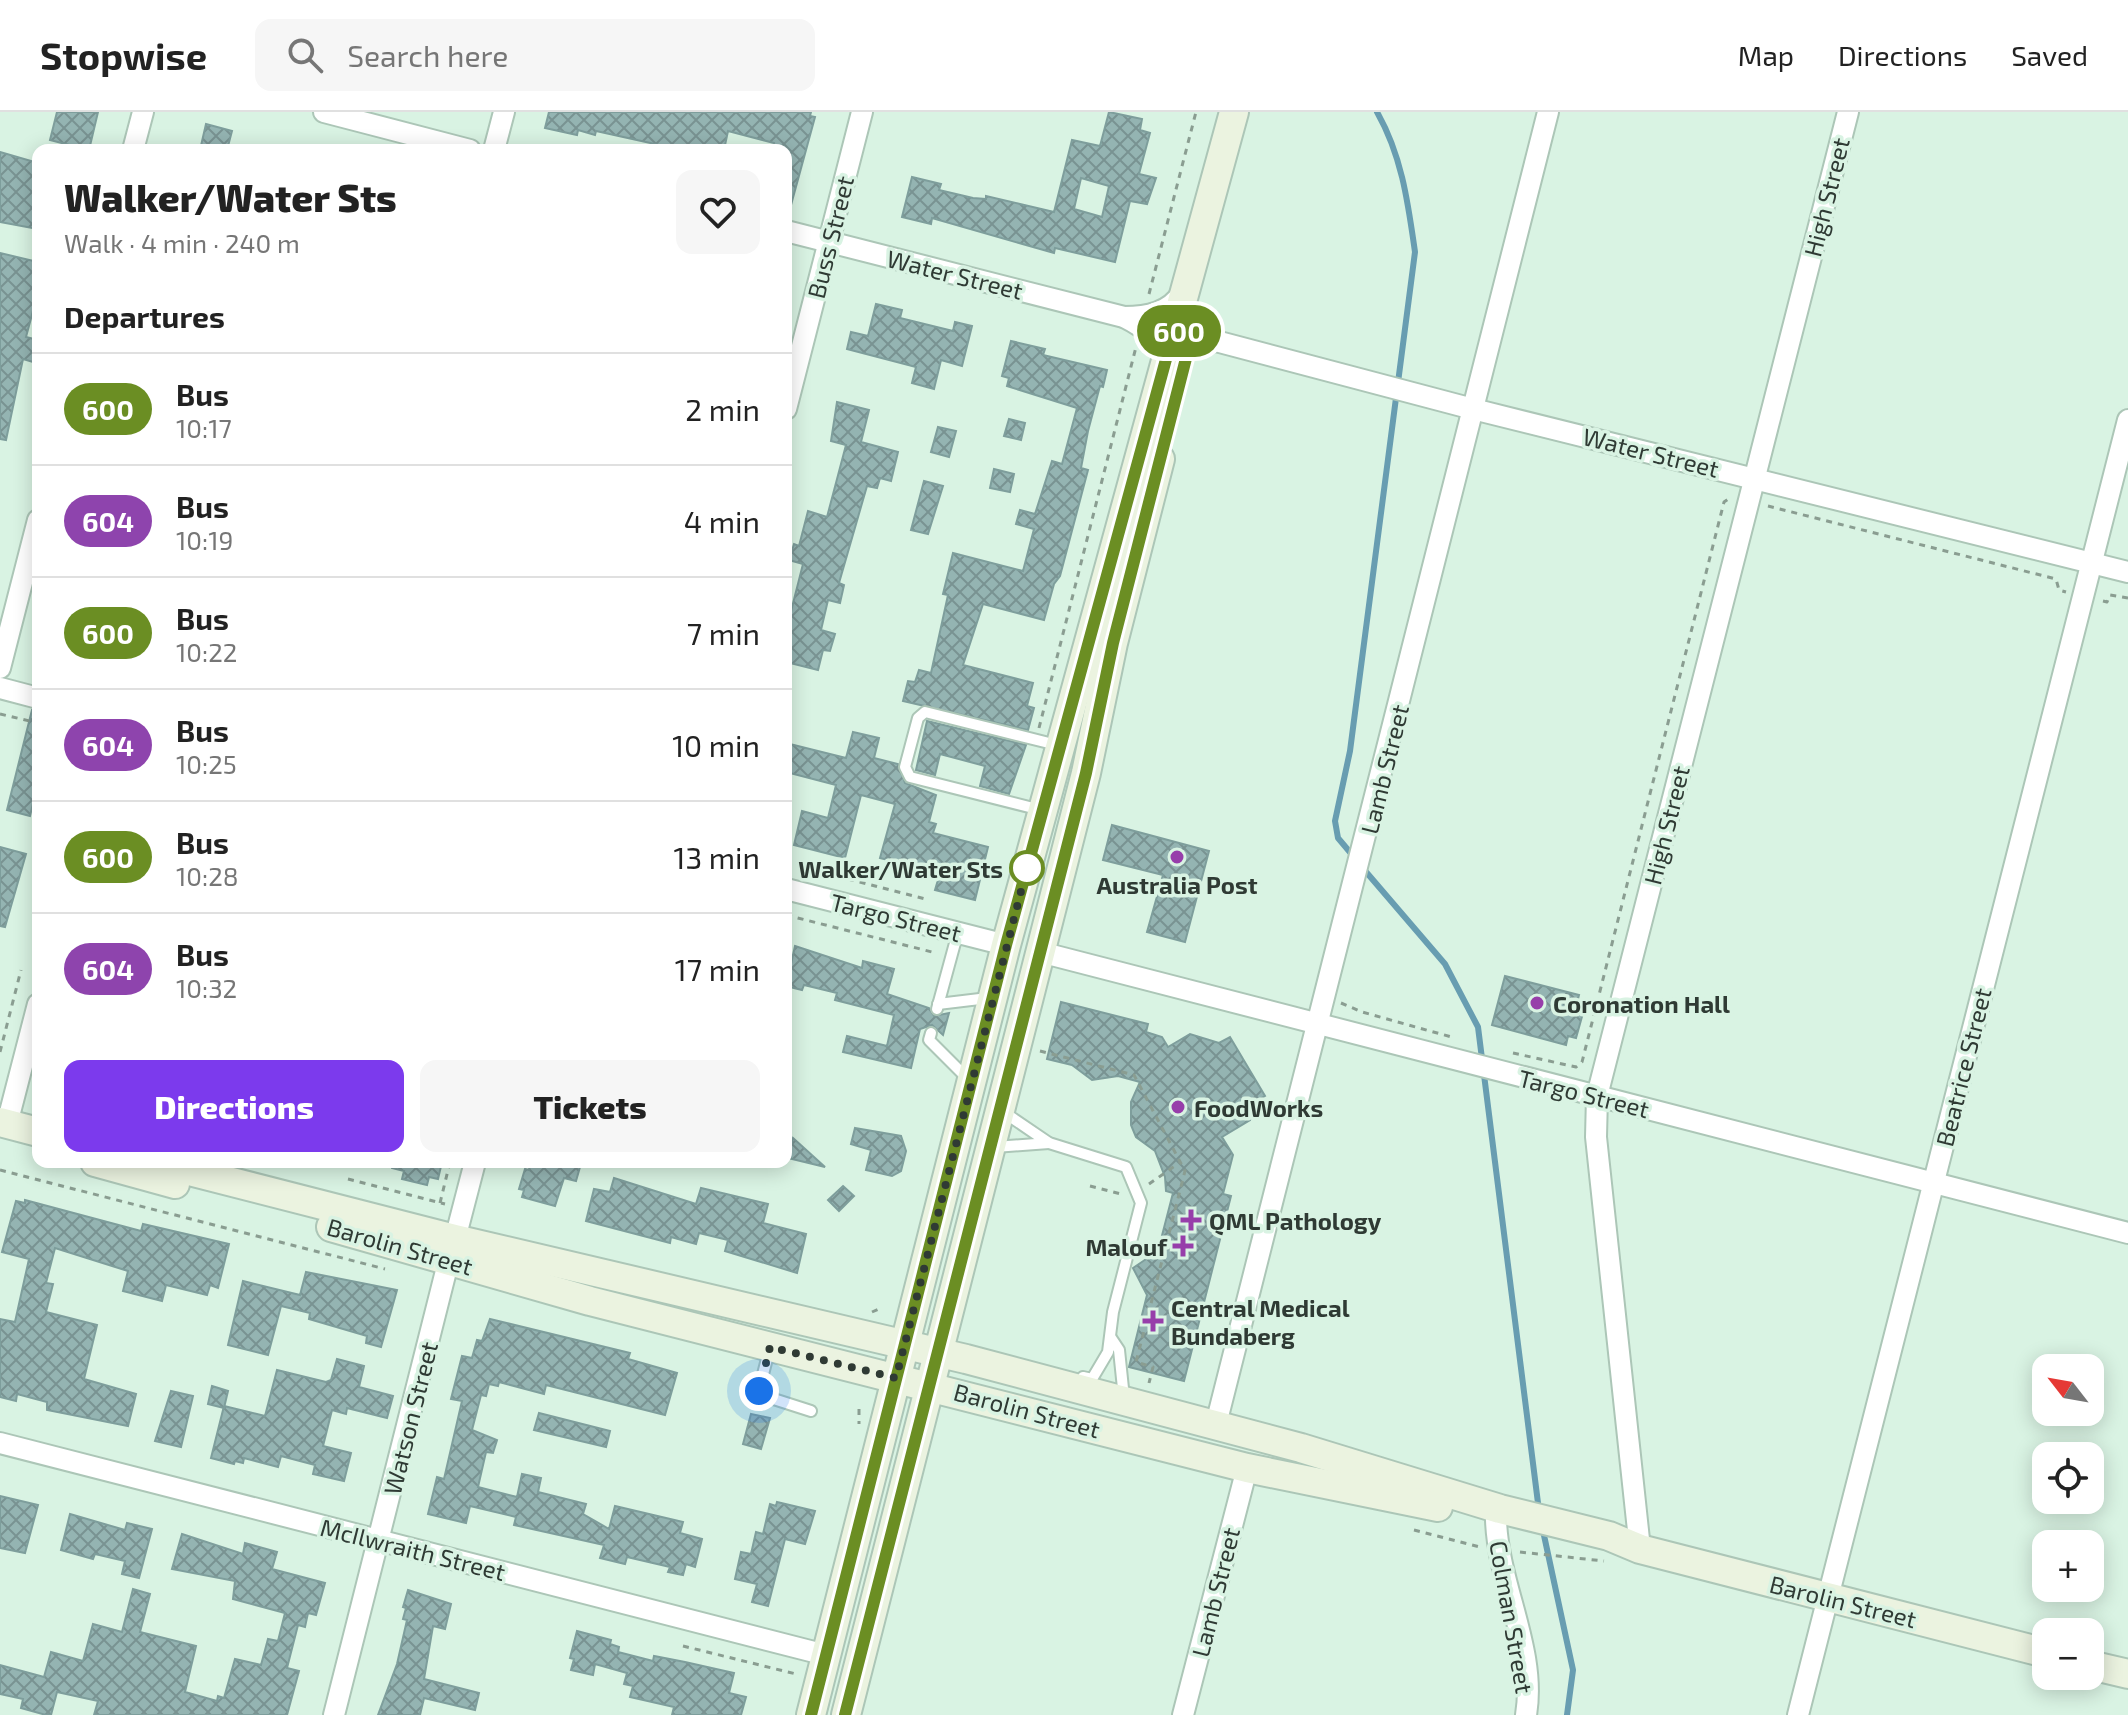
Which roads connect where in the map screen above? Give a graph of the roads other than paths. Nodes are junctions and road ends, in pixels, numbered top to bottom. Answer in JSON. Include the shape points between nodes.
{"nodes":[{"id":1,"x":143,"y":112,"type":"edge"},
{"id":2,"x":324,"y":112,"type":"edge"},
{"id":3,"x":504,"y":112,"type":"edge"},
{"id":4,"x":862,"y":112,"type":"edge"},
{"id":5,"x":1235,"y":112,"type":"edge"},
{"id":6,"x":1548,"y":112,"type":"edge"},
{"id":7,"x":1848,"y":112,"type":"edge"},
{"id":8,"x":135,"y":144,"type":"edge"},
{"id":9,"x":447,"y":144,"type":"edge"},
{"id":10,"x":496,"y":144,"type":"edge"},
{"id":11,"x":792,"y":233,"type":"edge"},
{"id":12,"x":829,"y":242,"type":"junction"},
{"id":13,"x":1185,"y":289,"type":"junction"},
{"id":14,"x":1124,"y":317,"type":"junction"},
{"id":15,"x":1183,"y":333,"type":"junction"},
{"id":16,"x":1165,"y":367,"type":"junction"},
{"id":17,"x":792,"y":386,"type":"edge"},
{"id":18,"x":1473,"y":409,"type":"junction"},
{"id":19,"x":2128,"y":420,"type":"edge"},
{"id":20,"x":1755,"y":477,"type":"junction"},
{"id":21,"x":32,"y":543,"type":"edge"},
{"id":22,"x":2092,"y":563,"type":"junction"},
{"id":23,"x":2128,"y":572,"type":"edge"},
{"id":24,"x":0,"y":668,"type":"edge"},
{"id":25,"x":0,"y":688,"type":"edge"},
{"id":26,"x":32,"y":696,"type":"edge"},
{"id":27,"x":1047,"y":743,"type":"junction"},
{"id":28,"x":1042,"y":810,"type":"junction"},
{"id":29,"x":1074,"y":817,"type":"junction"},
{"id":30,"x":792,"y":890,"type":"edge"},
{"id":31,"x":958,"y":932,"type":"junction"},
{"id":32,"x":1006,"y":945,"type":"junction"},
{"id":33,"x":1040,"y":952,"type":"junction"},
{"id":34,"x":993,"y":997,"type":"junction"},
{"id":35,"x":1317,"y":1025,"type":"junction"},
{"id":36,"x":32,"y":1031,"type":"edge"},
{"id":37,"x":931,"y":1033,"type":"dead end"},
{"id":38,"x":969,"y":1090,"type":"junction"},
{"id":39,"x":1597,"y":1096,"type":"junction"},
{"id":40,"x":999,"y":1110,"type":"junction"},
{"id":41,"x":2,"y":1128,"type":"edge"},
{"id":42,"x":32,"y":1131,"type":"edge"},
{"id":43,"x":1049,"y":1143,"type":"junction"},
{"id":44,"x":32,"y":1145,"type":"edge"},
{"id":45,"x":990,"y":1147,"type":"junction"},
{"id":46,"x":120,"y":1168,"type":"edge"},
{"id":47,"x":175,"y":1168,"type":"edge"},
{"id":48,"x":473,"y":1168,"type":"edge"},
{"id":49,"x":1934,"y":1184,"type":"junction"},
{"id":50,"x":2128,"y":1233,"type":"edge"},
{"id":51,"x":452,"y":1249,"type":"junction"},
{"id":52,"x":1111,"y":1338,"type":"junction"},
{"id":53,"x":905,"y":1345,"type":"junction"},
{"id":54,"x":770,"y":1347,"type":"junction"},
{"id":55,"x":937,"y":1352,"type":"junction"},
{"id":56,"x":1052,"y":1369,"type":"dead end"},
{"id":57,"x":1014,"y":1372,"type":"junction"},
{"id":58,"x":1065,"y":1372,"type":"dead end"},
{"id":59,"x":896,"y":1378,"type":"junction"},
{"id":60,"x":928,"y":1385,"type":"junction"},
{"id":61,"x":1124,"y":1400,"type":"junction"},
{"id":62,"x":811,"y":1411,"type":"dead end"},
{"id":63,"x":1216,"y":1424,"type":"junction"},
{"id":64,"x":0,"y":1443,"type":"edge"},
{"id":65,"x":1247,"y":1468,"type":"junction"},
{"id":66,"x":1349,"y":1488,"type":"junction"},
{"id":67,"x":1517,"y":1528,"type":"junction"},
{"id":68,"x":380,"y":1540,"type":"junction"},
{"id":69,"x":1640,"y":1549,"type":"junction"},
{"id":70,"x":1828,"y":1597,"type":"junction"},
{"id":71,"x":2032,"y":1649,"type":"edge"},
{"id":72,"x":826,"y":1655,"type":"junction"},
{"id":73,"x":2104,"y":1668,"type":"edge"},
{"id":74,"x":2128,"y":1674,"type":"edge"},
{"id":75,"x":334,"y":1715,"type":"edge"},
{"id":76,"x":811,"y":1715,"type":"edge"},
{"id":77,"x":846,"y":1715,"type":"edge"},
{"id":78,"x":1183,"y":1715,"type":"edge"},
{"id":79,"x":1526,"y":1715,"type":"edge"},
{"id":80,"x":1798,"y":1715,"type":"edge"}],
"edges":[{"from":1,"to":8,"type":"street"},
{"from":2,"to":9,"type":"street"},
{"from":3,"to":10,"type":"street"},
{"from":4,"to":12,"type":"street","name":"Buss Street"},
{"from":5,"to":13,"type":"main road"},
{"from":5,"to":15,"type":"main road","via":[[1208,273]]},
{"from":6,"to":18,"type":"street","name":"Lamb Street"},
{"from":7,"to":20,"type":"street","name":"High Street"},
{"from":11,"to":12,"type":"street","name":"Water Street"},
{"from":12,"to":14,"type":"street","name":"Water Street"},
{"from":12,"to":17,"type":"street","name":"Buss Street"},
{"from":13,"to":14,"type":"street","name":"Water Street","via":[[1168,308],[1144,317]]},
{"from":13,"to":15,"type":"main road"},
{"from":14,"to":16,"type":"street","name":"Water Street","via":[[1152,336]]},
{"from":15,"to":16,"type":"main road"},
{"from":15,"to":18,"type":"street","name":"Water Street"},
{"from":15,"to":29,"type":"main road"},
{"from":16,"to":27,"type":"main road"},
{"from":18,"to":20,"type":"street","name":"Water Street"},
{"from":18,"to":35,"type":"street","name":"Lamb Street"},
{"from":19,"to":22,"type":"street","name":"Beatrice Street"},
{"from":20,"to":22,"type":"street","name":"Water Street"},
{"from":20,"to":39,"type":"street","name":"High Street"},
{"from":21,"to":24,"type":"street"},
{"from":22,"to":23,"type":"street","name":"Water Street"},
{"from":22,"to":49,"type":"street","name":"Beatrice Street"},
{"from":25,"to":26,"type":"street"},
{"from":27,"to":28,"type":"main road"},
{"from":27,"to":28,"type":"lane","via":[[925,712],[918,718],[905,771],[910,777]]},
{"from":28,"to":32,"type":"main road"},
{"from":29,"to":32,"type":"main road","via":[[1048,857],[1029,926]]},
{"from":29,"to":33,"type":"main road"},
{"from":30,"to":31,"type":"street","name":"Targo Street"},
{"from":31,"to":32,"type":"street","name":"Targo Street"},
{"from":31,"to":34,"type":"lane","via":[[938,1006]]},
{"from":32,"to":34,"type":"main road"},
{"from":33,"to":35,"type":"street","name":"Targo Street"},
{"from":33,"to":38,"type":"main road","via":[[1017,971],[997,1043]]},
{"from":33,"to":40,"type":"main road"},
{"from":34,"to":38,"type":"main road"},
{"from":35,"to":39,"type":"street","name":"Targo Street","via":[[1468,1065],[1505,1064]]},
{"from":35,"to":63,"type":"street","name":"Lamb Street"},
{"from":36,"to":41,"type":"street"},
{"from":37,"to":38,"type":"lane","via":[[929,1040]]},
{"from":38,"to":53,"type":"main road"},
{"from":39,"to":49,"type":"street","name":"Targo Street"},
{"from":39,"to":69,"type":"street","name":"High Street","via":[[1596,1137]]},
{"from":40,"to":43,"type":"lane"},
{"from":40,"to":45,"type":"main road"},
{"from":41,"to":42,"type":"main road"},
{"from":41,"to":44,"type":"main road"},
{"from":43,"to":45,"type":"lane"},
{"from":43,"to":52,"type":"lane","via":[[1126,1167],[1140,1194]]},
{"from":45,"to":55,"type":"main road"},
{"from":46,"to":51,"type":"main road","name":"Barolin Street"},
{"from":47,"to":51,"type":"main road","name":"Barolin Street"},
{"from":48,"to":51,"type":"street","name":"Watson Street"},
{"from":49,"to":50,"type":"street","name":"Targo Street"},
{"from":49,"to":70,"type":"street","name":"Beatrice Street"},
{"from":51,"to":53,"type":"main road","name":"Barolin Street"},
{"from":51,"to":54,"type":"main road","name":"Barolin Street","via":[[590,1301]]},
{"from":51,"to":68,"type":"street","name":"Watson Street"},
{"from":52,"to":58,"type":"lane","via":[[1092,1379]]},
{"from":52,"to":61,"type":"lane","via":[[1119,1350]]},
{"from":53,"to":55,"type":"main road","name":"Barolin Street"},
{"from":53,"to":59,"type":"main road"},
{"from":54,"to":59,"type":"main road","name":"Barolin Street"},
{"from":54,"to":62,"type":"lane","via":[[761,1395]]},
{"from":55,"to":57,"type":"main road","name":"Barolin Street"},
{"from":55,"to":60,"type":"main road"},
{"from":56,"to":57,"type":"lane"},
{"from":57,"to":61,"type":"main road","name":"Barolin Street"},
{"from":59,"to":60,"type":"main road","name":"Barolin Street"},
{"from":59,"to":72,"type":"main road"},
{"from":60,"to":65,"type":"main road","name":"Barolin Street"},
{"from":60,"to":77,"type":"main road"},
{"from":61,"to":63,"type":"main road","name":"Barolin Street"},
{"from":63,"to":66,"type":"main road","via":[[1221,1436],[1251,1455],[1324,1473]]},
{"from":63,"to":67,"type":"main road","name":"Barolin Street"},
{"from":64,"to":68,"type":"street","name":"McIlwraith Street"},
{"from":65,"to":66,"type":"main road","name":"Barolin Street"},
{"from":65,"to":78,"type":"street","name":"Lamb Street"},
{"from":66,"to":67,"type":"main road","name":"Barolin Street"},
{"from":67,"to":69,"type":"main road","name":"Barolin Street"},
{"from":67,"to":79,"type":"street","name":"Colman Street","via":[[1497,1550],[1527,1670]]},
{"from":68,"to":72,"type":"street","name":"McIlwraith Street"},
{"from":68,"to":75,"type":"street","name":"Watson Street"},
{"from":69,"to":70,"type":"main road","name":"Barolin Street"},
{"from":70,"to":71,"type":"main road","name":"Barolin Street"},
{"from":70,"to":80,"type":"street","name":"Beatrice Street"},
{"from":72,"to":76,"type":"main road"},
{"from":73,"to":74,"type":"main road"}]}
